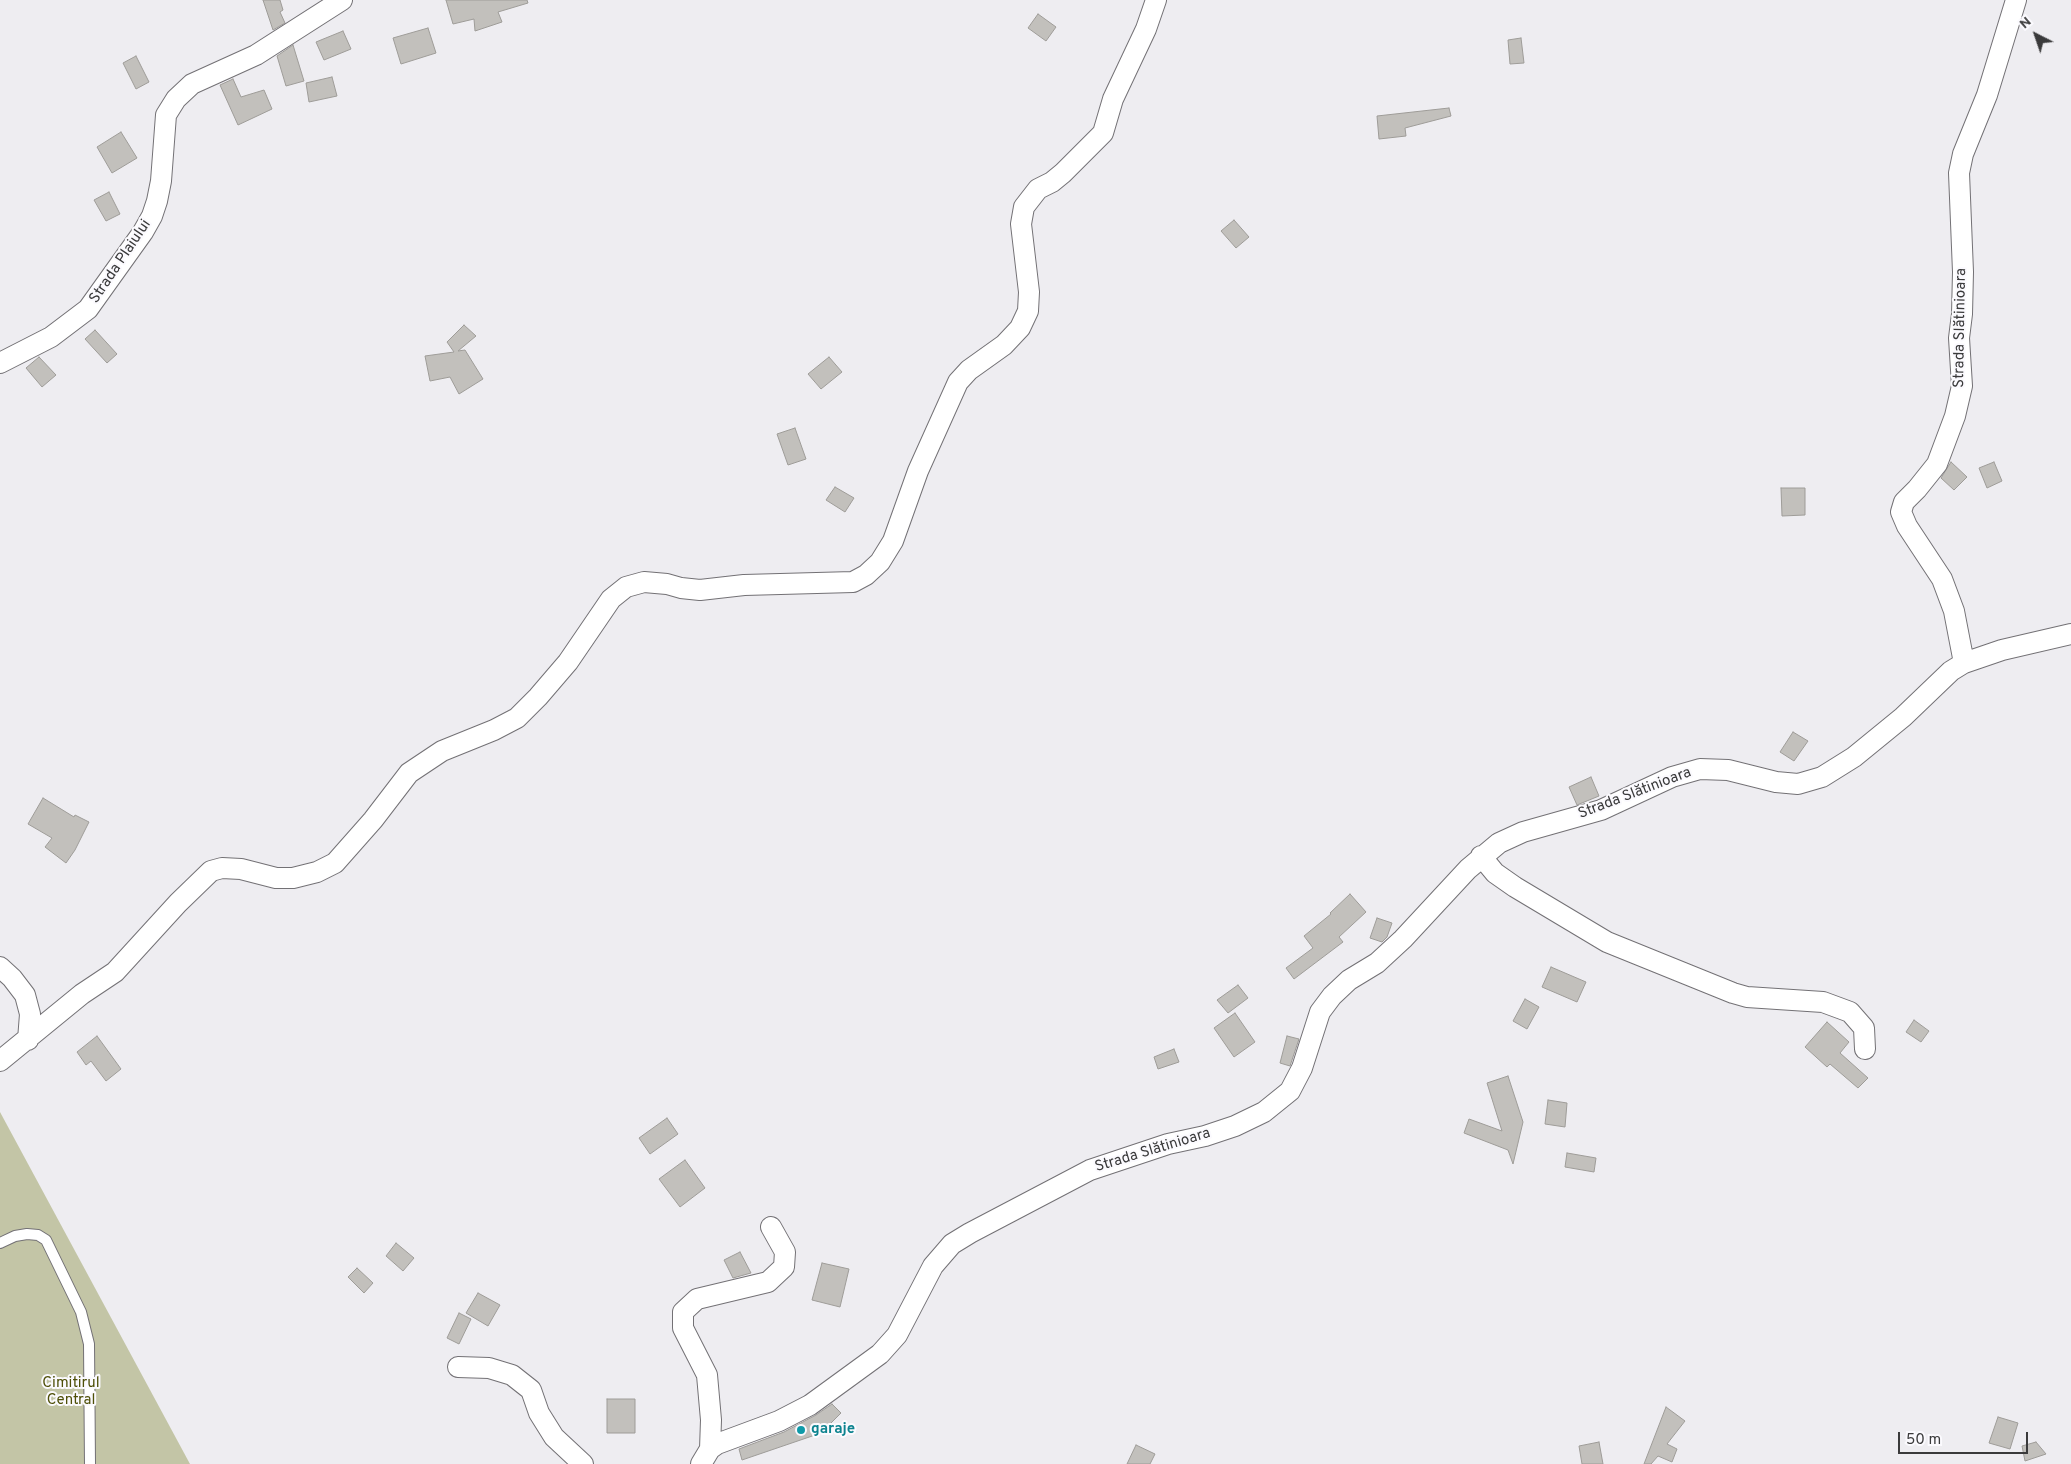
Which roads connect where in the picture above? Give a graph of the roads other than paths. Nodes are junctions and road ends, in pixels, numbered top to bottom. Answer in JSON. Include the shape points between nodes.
{"nodes":[{"id":1,"x":342,"y":0,"type":"edge"},
{"id":2,"x":1156,"y":0,"type":"edge"},
{"id":3,"x":2016,"y":0,"type":"edge"},
{"id":4,"x":0,"y":363,"type":"edge"},
{"id":5,"x":2071,"y":634,"type":"edge"},
{"id":6,"x":1964,"y":663,"type":"junction"},
{"id":7,"x":1482,"y":856,"type":"junction"},
{"id":8,"x":0,"y":968,"type":"edge"},
{"id":9,"x":28,"y":1040,"type":"junction"},
{"id":10,"x":1864,"y":1049,"type":"dead end"},
{"id":11,"x":0,"y":1061,"type":"edge"},
{"id":12,"x":771,"y":1227,"type":"dead end"},
{"id":13,"x":0,"y":1243,"type":"edge"},
{"id":14,"x":458,"y":1367,"type":"dead end"},
{"id":15,"x":705,"y":1456,"type":"edge"},
{"id":16,"x":90,"y":1464,"type":"edge"},
{"id":17,"x":583,"y":1464,"type":"edge"}],
"edges":[{"from":1,"to":4,"type":"street","name":"Strada Plaiului","via":[[256,55],[192,84],[176,98],[166,115],[157,201],[143,232],[88,309],[51,336]]},
{"from":2,"to":9,"type":"street","via":[[1113,99],[1103,133],[1063,174],[1038,189],[1024,206],[1021,224],[1028,311],[1020,328],[958,382],[918,471],[893,541],[880,562],[866,575],[853,582],[744,585],[700,590],[644,582],[626,587],[611,599],[568,662],[517,718],[442,751],[409,773],[335,862],[316,872],[293,878],[276,878],[241,869],[211,871],[115,972],[82,994]]},
{"from":3,"to":6,"type":"street","name":"Strada Slătinioara","via":[[1959,173],[1963,272],[1959,338],[1962,386],[1937,464],[1904,502],[1901,512],[1942,579],[1954,612]]},
{"from":5,"to":6,"type":"street","name":"Strada Slătinioara","via":[[2002,650]]},
{"from":6,"to":7,"type":"street","name":"Strada Slătinioara","via":[[1854,757],[1822,777],[1798,784],[1728,770],[1700,770],[1672,777],[1601,810],[1523,832],[1499,843]]},
{"from":7,"to":10,"type":"street","via":[[1495,873],[1515,887],[1614,945],[1732,992],[1815,1001],[1850,1012],[1864,1028]]},
{"from":7,"to":15,"type":"street","name":"Strada Slătinioara","via":[[1377,963],[1349,980],[1332,996],[1320,1012],[1302,1068],[1290,1091],[1264,1112],[1206,1136],[1168,1144],[1090,1170],[952,1244],[933,1266],[898,1335],[880,1354],[810,1405],[779,1421],[717,1444]]},
{"from":8,"to":9,"type":"street","via":[[25,995],[30,1014]]},
{"from":9,"to":11,"type":"street"},
{"from":12,"to":15,"type":"street","name":"Strada Slătinioara","via":[[785,1252],[784,1267],[768,1282],[697,1299],[683,1312],[683,1328],[707,1375],[711,1420]]},
{"from":13,"to":16,"type":"lane","via":[[27,1234],[46,1240],[82,1312],[89,1344]]},
{"from":14,"to":17,"type":"street","via":[[489,1368],[512,1375],[531,1390],[538,1413],[554,1437]]}]}
